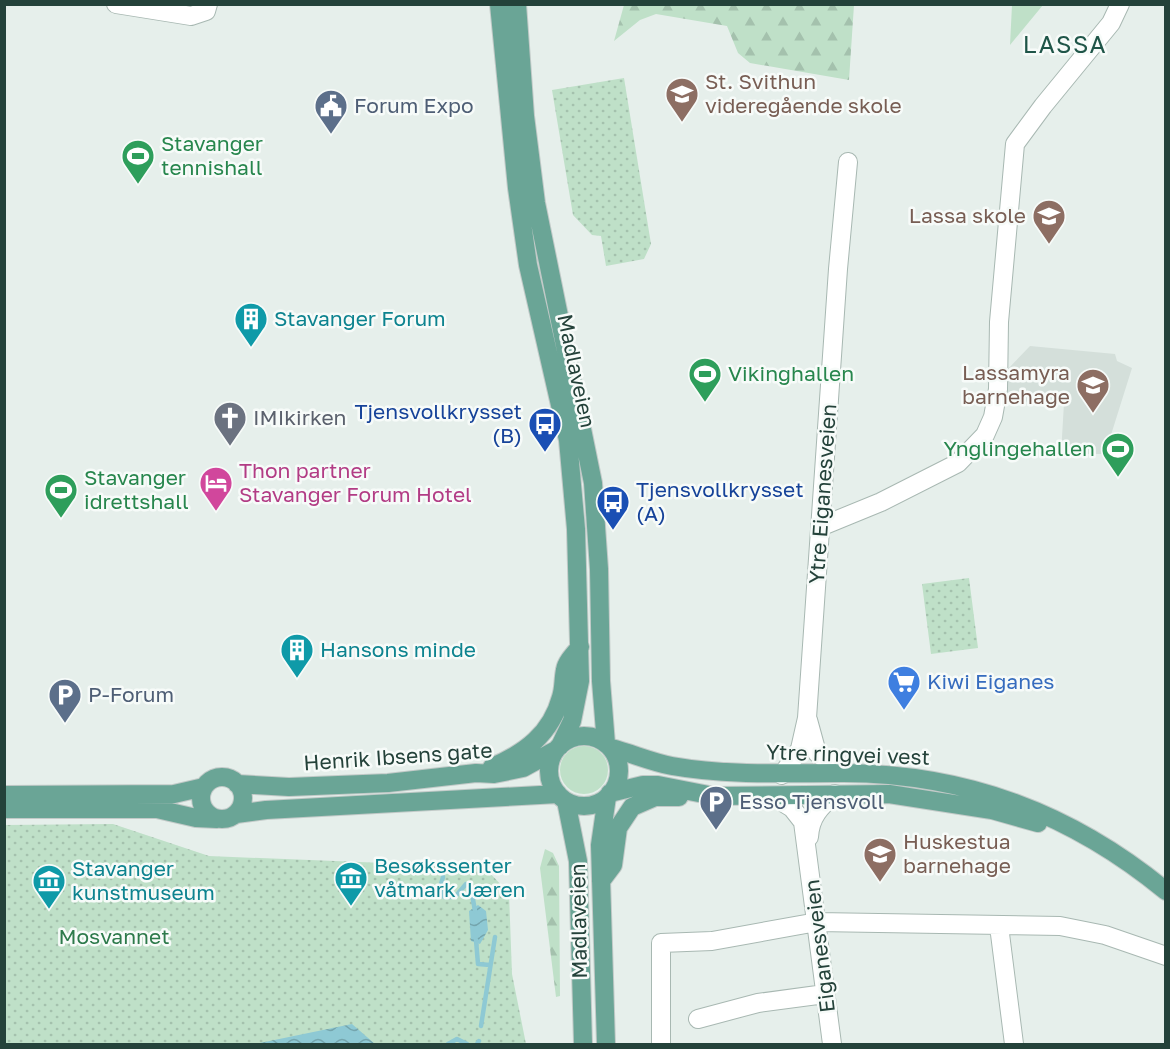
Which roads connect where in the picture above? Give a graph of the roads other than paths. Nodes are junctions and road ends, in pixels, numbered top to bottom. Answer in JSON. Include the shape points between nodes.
{"nodes":[{"id":1,"x":116,"y":4,"type":"edge"},
{"id":2,"x":499,"y":4,"type":"edge"},
{"id":3,"x":517,"y":4,"type":"edge"},
{"id":4,"x":1120,"y":4,"type":"edge"},
{"id":5,"x":207,"y":8,"type":"edge"},
{"id":6,"x":848,"y":162,"type":"dead end"},
{"id":7,"x":820,"y":527,"type":"junction"},
{"id":8,"x":580,"y":647,"type":"junction"},
{"id":9,"x":807,"y":718,"type":"junction"},
{"id":10,"x":609,"y":746,"type":"junction"},
{"id":11,"x":558,"y":748,"type":"junction"},
{"id":12,"x":476,"y":773,"type":"junction"},
{"id":13,"x":844,"y":773,"type":"junction"},
{"id":14,"x":782,"y":775,"type":"junction"},
{"id":15,"x":237,"y":784,"type":"junction"},
{"id":16,"x":204,"y":788,"type":"junction"},
{"id":17,"x":835,"y":794,"type":"junction"},
{"id":18,"x":4,"y":795,"type":"edge"},
{"id":19,"x":609,"y":795,"type":"junction"},
{"id":20,"x":714,"y":796,"type":"junction"},
{"id":21,"x":562,"y":797,"type":"junction"},
{"id":22,"x":774,"y":797,"type":"junction"},
{"id":23,"x":4,"y":809,"type":"edge"},
{"id":24,"x":236,"y":814,"type":"junction"},
{"id":25,"x":217,"y":819,"type":"junction"},
{"id":26,"x":808,"y":848,"type":"junction"},
{"id":27,"x":601,"y":881,"type":"junction"},
{"id":28,"x":1166,"y":891,"type":"edge"},
{"id":29,"x":1166,"y":903,"type":"edge"},
{"id":30,"x":817,"y":922,"type":"junction"},
{"id":31,"x":999,"y":926,"type":"junction"},
{"id":32,"x":1166,"y":956,"type":"edge"},
{"id":33,"x":825,"y":994,"type":"junction"},
{"id":34,"x":698,"y":1019,"type":"dead end"},
{"id":35,"x":583,"y":1044,"type":"edge"},
{"id":36,"x":606,"y":1044,"type":"edge"},
{"id":37,"x":661,"y":1044,"type":"edge"},
{"id":38,"x":832,"y":1044,"type":"edge"},
{"id":39,"x":1014,"y":1044,"type":"edge"}],
"edges":[{"from":1,"to":5,"type":"street","via":[[191,16]]},
{"from":2,"to":8,"type":"main road","name":"Madlaveien","via":[[528,265],[568,440]]},
{"from":3,"to":10,"type":"main road","name":"Madlaveien","via":[[536,203],[593,483],[599,557],[601,681]]},
{"from":4,"to":7,"type":"street","via":[[1111,23],[1015,144],[1000,311],[998,389],[985,435],[958,463],[889,499]]},
{"from":6,"to":7,"type":"street","name":"Ytre Eiganesveien"},
{"from":7,"to":9,"type":"street","name":"Ytre Eiganesveien"},
{"from":8,"to":11,"type":"main road","name":"Madlaveien","via":[[578,695],[572,722]]},
{"from":8,"to":12,"type":"main road","via":[[565,668],[558,708],[541,735],[514,757]]},
{"from":9,"to":13,"type":"street","name":"Ytre Eiganesveien","via":[[818,753]]},
{"from":9,"to":14,"type":"street","name":"Ytre Eiganesveien","via":[[800,749]]},
{"from":10,"to":11,"type":"main road","via":[[591,736],[580,736]]},
{"from":10,"to":14,"type":"main road","name":"Ytre ringvei vest","via":[[674,767]]},
{"from":10,"to":19,"type":"main road","via":[[619,764],[619,776]]},
{"from":11,"to":12,"type":"main road","name":"Henrik Ibsens gate","via":[[516,770]]},
{"from":11,"to":21,"type":"main road","via":[[550,772]]},
{"from":12,"to":15,"type":"main road","name":"Henrik Ibsens gate","via":[[388,783],[289,787]]},
{"from":13,"to":14,"type":"main road","name":"Ytre ringvei vest"},
{"from":13,"to":28,"type":"main road","name":"Ytre ringvei vest","via":[[893,775],[990,792],[1087,836]]},
{"from":15,"to":16,"type":"main road","via":[[220,777]]},
{"from":15,"to":24,"type":"main road","via":[[242,803]]},
{"from":16,"to":18,"type":"main road","via":[[174,794]]},
{"from":16,"to":25,"type":"main road","via":[[202,806]]},
{"from":17,"to":22,"type":"main road","name":"Ytre ringvei vest"},
{"from":17,"to":26,"type":"street","name":"Eiganesveien","via":[[810,822]]},
{"from":17,"to":29,"type":"main road","name":"Ytre ringvei vest","via":[[889,794],[952,802],[1029,820],[1107,857]]},
{"from":19,"to":20,"type":"main road","name":"Ytre ringvei vest","via":[[658,785]]},
{"from":19,"to":21,"type":"main road","via":[[587,805]]},
{"from":19,"to":27,"type":"main road","name":"Madlaveien","via":[[600,845]]},
{"from":20,"to":22,"type":"main road","name":"Ytre ringvei vest"},
{"from":20,"to":27,"type":"main road","via":[[655,797],[632,807],[618,828],[613,865]]},
{"from":21,"to":24,"type":"main road","name":"Henrik Ibsens gate"},
{"from":21,"to":35,"type":"main road","name":"Madlaveien","via":[[578,861]]},
{"from":22,"to":26,"type":"street","name":"Eiganesveien","via":[[792,808],[803,822]]},
{"from":23,"to":25,"type":"main road","via":[[157,809]]},
{"from":24,"to":25,"type":"main road"},
{"from":26,"to":30,"type":"street","name":"Eiganesveien"},
{"from":27,"to":36,"type":"main road","name":"Madlaveien"},
{"from":30,"to":31,"type":"street"},
{"from":30,"to":33,"type":"street","name":"Eiganesveien"},
{"from":30,"to":37,"type":"street","via":[[712,941],[661,943]]},
{"from":31,"to":32,"type":"street","via":[[1060,926],[1106,935]]},
{"from":31,"to":39,"type":"street"},
{"from":33,"to":34,"type":"street","via":[[758,1003]]},
{"from":33,"to":38,"type":"street","name":"Eiganesveien"}]}
